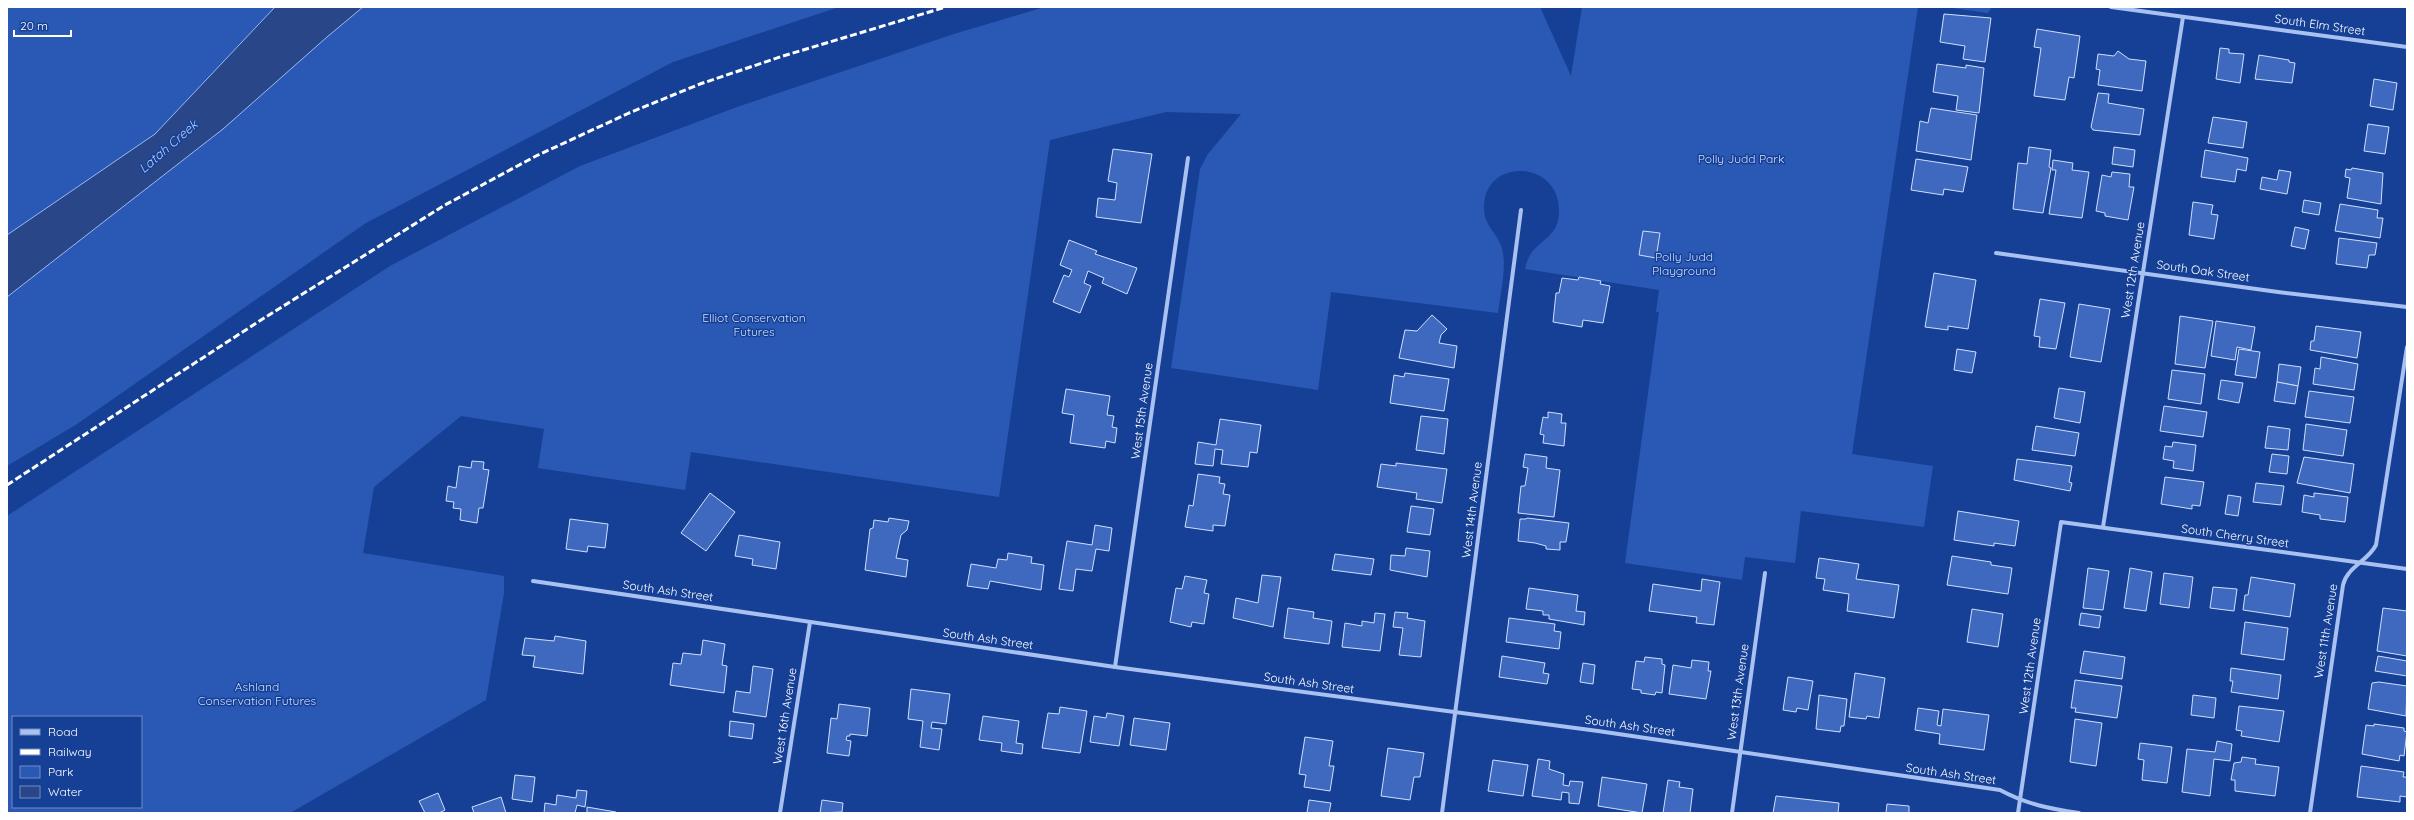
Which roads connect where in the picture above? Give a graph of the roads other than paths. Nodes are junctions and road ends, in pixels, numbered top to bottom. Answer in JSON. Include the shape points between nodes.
{"nodes":[{"id":1,"x":2111,"y":7,"type":"edge"},
{"id":2,"x":2182,"y":17,"type":"junction"},
{"id":3,"x":2407,"y":47,"type":"edge"},
{"id":4,"x":1188,"y":158,"type":"dead end"},
{"id":5,"x":1521,"y":210,"type":"dead end"},
{"id":6,"x":1996,"y":253,"type":"dead end"},
{"id":7,"x":2143,"y":273,"type":"junction"},
{"id":8,"x":2407,"y":307,"type":"edge"},
{"id":9,"x":2407,"y":347,"type":"edge"},
{"id":10,"x":2061,"y":522,"type":"joint"},
{"id":11,"x":2104,"y":527,"type":"junction"},
{"id":12,"x":2360,"y":563,"type":"junction"},
{"id":13,"x":2407,"y":569,"type":"edge"},
{"id":14,"x":1764,"y":573,"type":"dead end"},
{"id":15,"x":533,"y":581,"type":"dead end"},
{"id":16,"x":810,"y":622,"type":"junction"},
{"id":17,"x":1115,"y":667,"type":"junction"},
{"id":18,"x":1455,"y":713,"type":"junction"},
{"id":19,"x":1740,"y":753,"type":"junction"},
{"id":20,"x":2020,"y":801,"type":"junction"},
{"id":21,"x":780,"y":813,"type":"edge"},
{"id":22,"x":1442,"y":813,"type":"edge"},
{"id":23,"x":1732,"y":813,"type":"edge"},
{"id":24,"x":2018,"y":813,"type":"edge"},
{"id":25,"x":2079,"y":813,"type":"edge"},
{"id":26,"x":2310,"y":813,"type":"edge"}],
"edges":[{"from":1,"to":2,"type":"street","name":"South Elm Street"},
{"from":2,"to":3,"type":"street","name":"South Elm Street"},
{"from":2,"to":7,"type":"street","name":"West 12th Avenue"},
{"from":4,"to":17,"type":"street","name":"West 15th Avenue"},
{"from":5,"to":18,"type":"street","name":"West 14th Avenue"},
{"from":6,"to":7,"type":"street","name":"South Oak Street"},
{"from":7,"to":8,"type":"street","name":"South Oak Street"},
{"from":7,"to":11,"type":"street","name":"West 12th Avenue"},
{"from":9,"to":12,"type":"street","name":"West 11th Avenue","via":[[2378,539],[2374,550]]},
{"from":10,"to":11,"type":"street","name":"South Cherry Street"},
{"from":10,"to":20,"type":"street","name":"West 12th Avenue"},
{"from":11,"to":12,"type":"street","name":"South Cherry Street"},
{"from":12,"to":13,"type":"street","name":"South Cherry Street"},
{"from":12,"to":26,"type":"street","name":"West 11th Avenue","via":[[2348,573],[2343,585]]},
{"from":14,"to":19,"type":"street","name":"West 13th Avenue"},
{"from":15,"to":16,"type":"street","name":"South Ash Street"},
{"from":16,"to":17,"type":"street","name":"South Ash Street"},
{"from":16,"to":21,"type":"street","name":"West 16th Avenue"},
{"from":17,"to":18,"type":"street","name":"South Ash Street"},
{"from":18,"to":19,"type":"street","name":"South Ash Street"},
{"from":18,"to":22,"type":"street","name":"West 14th Avenue"},
{"from":19,"to":20,"type":"street","name":"South Ash Street","via":[[2000,790]]},
{"from":19,"to":23,"type":"street","name":"West 13th Avenue"},
{"from":20,"to":24,"type":"street","name":"West 12th Avenue"},
{"from":20,"to":25,"type":"street","name":"South Ash Street","via":[[2043,808]]}]}
